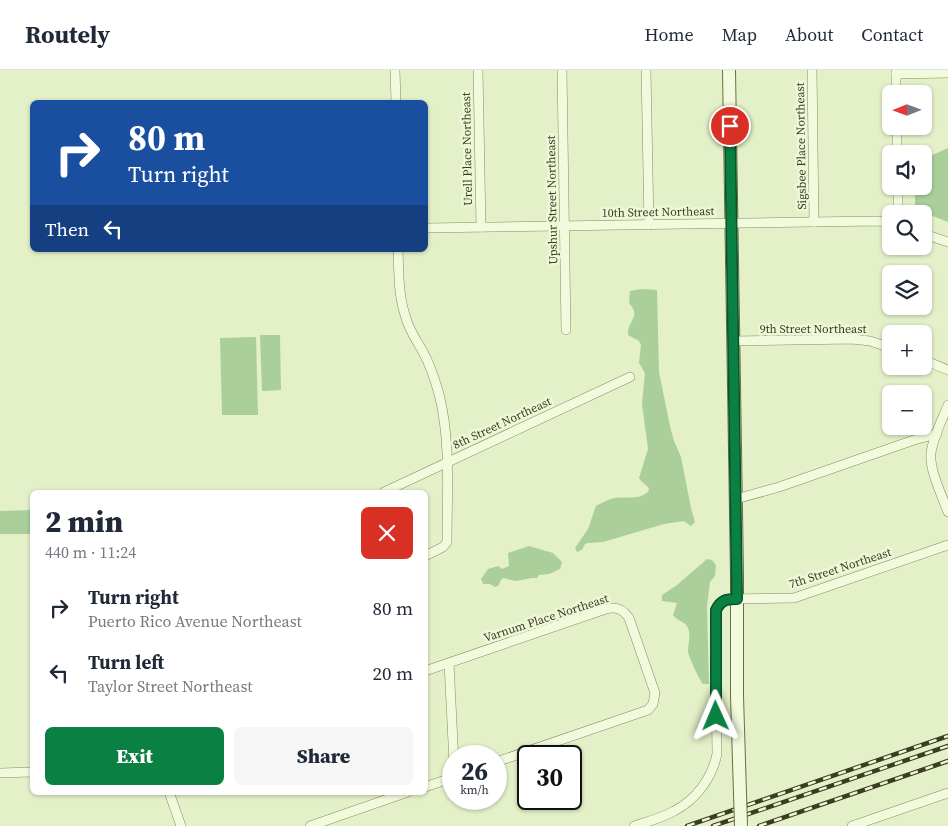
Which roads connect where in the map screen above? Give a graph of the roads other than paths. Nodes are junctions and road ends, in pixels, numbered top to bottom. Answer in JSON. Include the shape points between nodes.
{"nodes":[{"id":1,"x":395,"y":70,"type":"edge"},
{"id":2,"x":478,"y":70,"type":"edge"},
{"id":3,"x":562,"y":70,"type":"edge"},
{"id":4,"x":646,"y":70,"type":"edge"},
{"id":5,"x":729,"y":70,"type":"edge"},
{"id":6,"x":812,"y":70,"type":"edge"},
{"id":7,"x":896,"y":72,"type":"edge"},
{"id":8,"x":948,"y":73,"type":"edge"},
{"id":9,"x":896,"y":85,"type":"edge"},
{"id":10,"x":396,"y":100,"type":"edge"},
{"id":11,"x":882,"y":221,"type":"edge"},
{"id":12,"x":814,"y":222,"type":"junction"},
{"id":13,"x":731,"y":223,"type":"junction"},
{"id":14,"x":649,"y":225,"type":"junction"},
{"id":15,"x":564,"y":226,"type":"junction"},
{"id":16,"x":481,"y":227,"type":"junction"},
{"id":17,"x":428,"y":228,"type":"edge"},
{"id":18,"x":932,"y":237,"type":"edge"},
{"id":19,"x":948,"y":242,"type":"edge"},
{"id":20,"x":398,"y":252,"type":"edge"},
{"id":21,"x":566,"y":330,"type":"dead end"},
{"id":22,"x":733,"y":341,"type":"junction"},
{"id":23,"x":882,"y":345,"type":"edge"},
{"id":24,"x":932,"y":363,"type":"edge"},
{"id":25,"x":948,"y":370,"type":"edge"},
{"id":26,"x":630,"y":377,"type":"dead end"},
{"id":27,"x":948,"y":405,"type":"edge"},
{"id":28,"x":937,"y":434,"type":"junction"},
{"id":29,"x":446,"y":463,"type":"junction"},
{"id":30,"x":388,"y":490,"type":"edge"},
{"id":31,"x":736,"y":499,"type":"junction"},
{"id":32,"x":948,"y":512,"type":"edge"},
{"id":33,"x":948,"y":545,"type":"edge"},
{"id":34,"x":428,"y":554,"type":"edge"},
{"id":35,"x":737,"y":599,"type":"junction"},
{"id":36,"x":449,"y":663,"type":"junction"},
{"id":37,"x":428,"y":670,"type":"edge"},
{"id":38,"x":453,"y":745,"type":"edge"},
{"id":39,"x":507,"y":758,"type":"edge"},
{"id":40,"x":30,"y":772,"type":"edge"},
{"id":41,"x":0,"y":773,"type":"edge"},
{"id":42,"x":442,"y":781,"type":"edge"},
{"id":43,"x":428,"y":786,"type":"edge"},
{"id":44,"x":948,"y":793,"type":"edge"},
{"id":45,"x":170,"y":795,"type":"edge"},
{"id":46,"x":399,"y":795,"type":"edge"},
{"id":47,"x":181,"y":826,"type":"edge"},
{"id":48,"x":310,"y":826,"type":"edge"},
{"id":49,"x":634,"y":826,"type":"edge"},
{"id":50,"x":740,"y":826,"type":"edge"},
{"id":51,"x":852,"y":826,"type":"edge"}],
"edges":[{"from":1,"to":10,"type":"street"},
{"from":2,"to":16,"type":"street","name":"Urell Place Northeast"},
{"from":3,"to":15,"type":"street","name":"Upshur Street Northeast"},
{"from":4,"to":14,"type":"street"},
{"from":5,"to":13,"type":"main road"},
{"from":6,"to":12,"type":"street","name":"Sigsbee Place Northeast"},
{"from":7,"to":8,"type":"street"},
{"from":7,"to":9,"type":"street"},
{"from":11,"to":12,"type":"street","name":"10th Street Northeast"},
{"from":12,"to":13,"type":"street","name":"10th Street Northeast"},
{"from":13,"to":14,"type":"street","name":"10th Street Northeast"},
{"from":13,"to":22,"type":"main road"},
{"from":14,"to":15,"type":"street","name":"10th Street Northeast"},
{"from":15,"to":16,"type":"street","name":"10th Street Northeast"},
{"from":15,"to":21,"type":"street","name":"Upshur Street Northeast"},
{"from":16,"to":17,"type":"street","name":"10th Street Northeast"},
{"from":18,"to":19,"type":"street"},
{"from":20,"to":29,"type":"street","via":[[399,289],[404,312],[431,369],[442,405]]},
{"from":22,"to":23,"type":"street","name":"9th Street Northeast","via":[[852,339]]},
{"from":22,"to":31,"type":"main road"},
{"from":24,"to":25,"type":"street"},
{"from":26,"to":29,"type":"street","name":"8th Street Northeast"},
{"from":27,"to":28,"type":"street"},
{"from":28,"to":31,"type":"street"},
{"from":28,"to":32,"type":"street","via":[[931,461]]},
{"from":29,"to":30,"type":"street","name":"8th Street Northeast"},
{"from":29,"to":34,"type":"street","via":[[447,542]]},
{"from":31,"to":35,"type":"main road"},
{"from":33,"to":35,"type":"street","name":"7th Street Northeast","via":[[794,598]]},
{"from":35,"to":49,"type":"street","via":[[726,599],[716,610],[717,754],[714,767],[703,786],[679,808]]},
{"from":35,"to":50,"type":"main road","bridge":true},
{"from":36,"to":37,"type":"street"},
{"from":36,"to":38,"type":"street"},
{"from":36,"to":39,"type":"street","name":"Varnum Place Northeast","via":[[610,608],[618,608],[629,618],[655,693],[648,710]]},
{"from":40,"to":41,"type":"street"},
{"from":42,"to":43,"type":"street"},
{"from":44,"to":51,"type":"street"},
{"from":45,"to":47,"type":"street"},
{"from":46,"to":48,"type":"street"}]}
